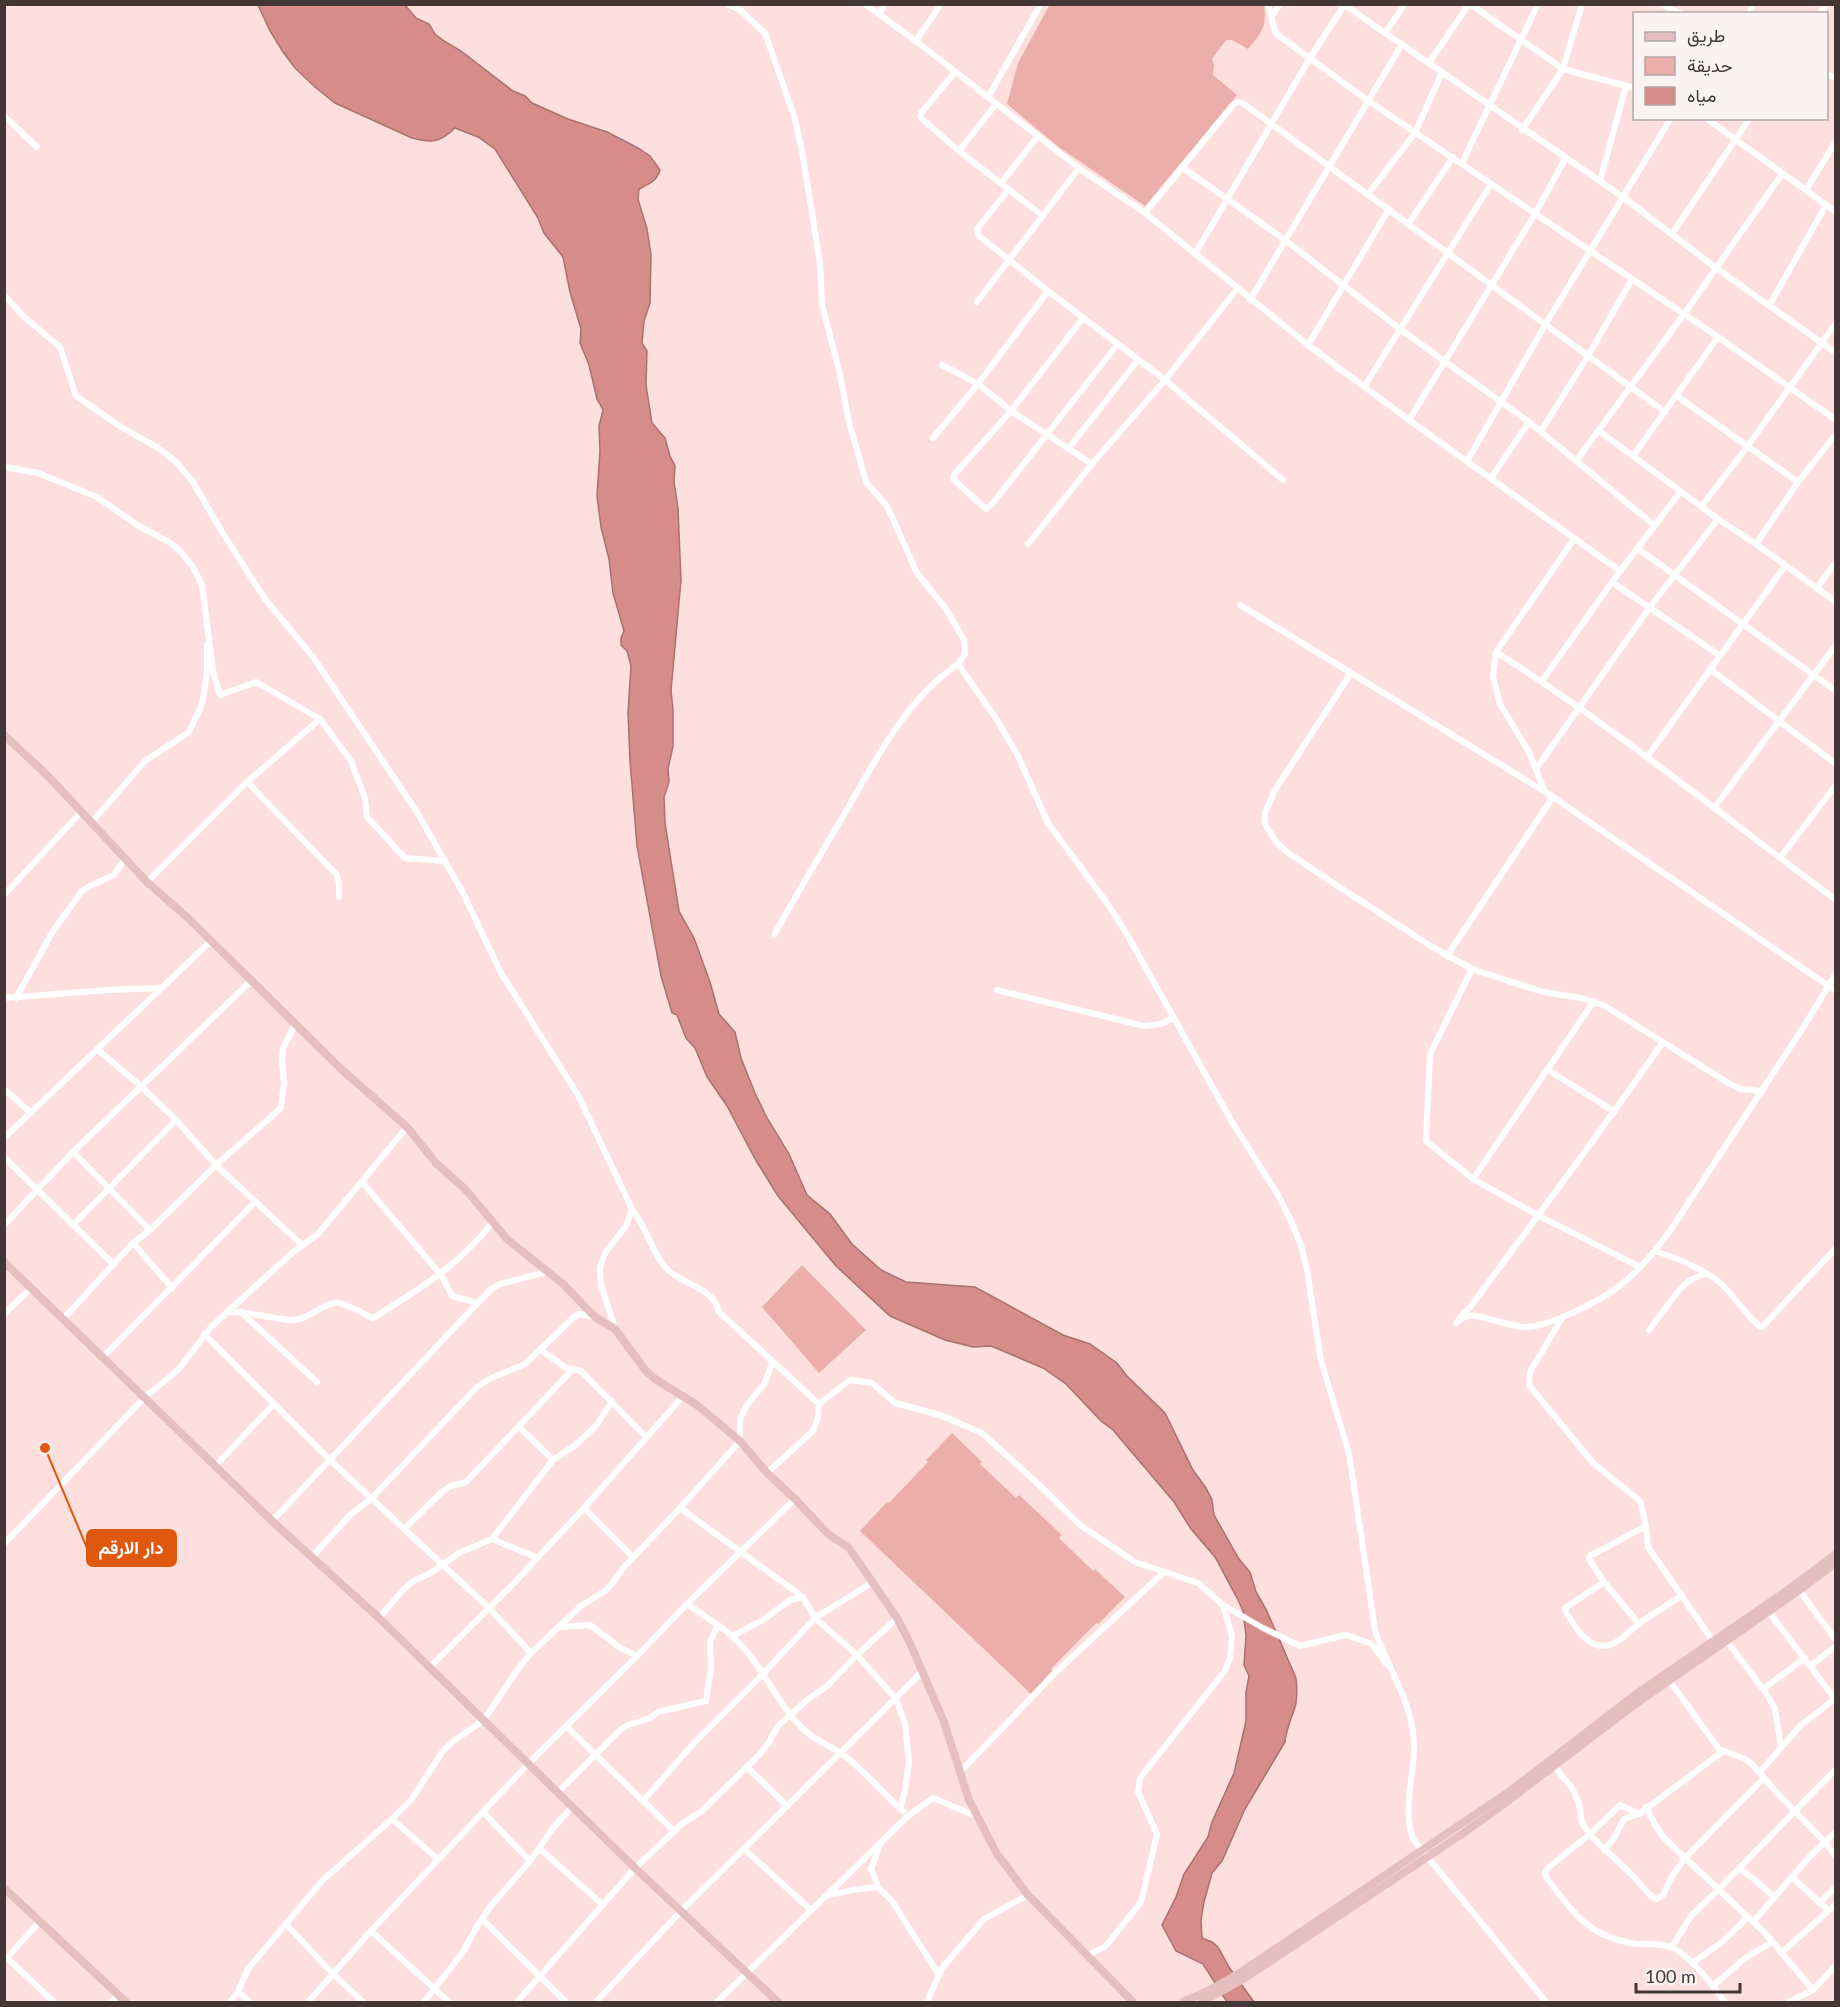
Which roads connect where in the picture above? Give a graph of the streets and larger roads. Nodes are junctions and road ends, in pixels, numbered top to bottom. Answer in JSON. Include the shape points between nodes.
{"nodes":[{"id":1,"x":727,"y":4,"type":"edge"},
{"id":2,"x":865,"y":4,"type":"edge"},
{"id":3,"x":885,"y":4,"type":"edge"},
{"id":4,"x":941,"y":4,"type":"edge"},
{"id":5,"x":1031,"y":4,"type":"edge"},
{"id":6,"x":1268,"y":4,"type":"edge"},
{"id":7,"x":1280,"y":4,"type":"edge"},
{"id":8,"x":1405,"y":4,"type":"edge"},
{"id":9,"x":1470,"y":4,"type":"edge"},
{"id":10,"x":1538,"y":4,"type":"edge"},
{"id":11,"x":1582,"y":4,"type":"edge"},
{"id":12,"x":1344,"y":5,"type":"edge"},
{"id":13,"x":1039,"y":7,"type":"edge"},
{"id":14,"x":879,"y":15,"type":"junction"},
{"id":15,"x":1272,"y":16,"type":"junction"},
{"id":16,"x":1385,"y":33,"type":"junction"},
{"id":17,"x":1521,"y":40,"type":"junction"},
{"id":18,"x":915,"y":41,"type":"junction"},
{"id":19,"x":1402,"y":44,"type":"junction"},
{"id":20,"x":1310,"y":58,"type":"junction"},
{"id":21,"x":1429,"y":63,"type":"junction"},
{"id":22,"x":1563,"y":69,"type":"junction"},
{"id":23,"x":955,"y":72,"type":"junction"},
{"id":24,"x":1442,"y":72,"type":"junction"},
{"id":25,"x":1626,"y":86,"type":"junction"},
{"id":26,"x":1633,"y":88,"type":"edge"},
{"id":27,"x":988,"y":97,"type":"junction"},
{"id":28,"x":1367,"y":100,"type":"junction"},
{"id":29,"x":996,"y":104,"type":"junction"},
{"id":30,"x":1491,"y":107,"type":"junction"},
{"id":31,"x":4,"y":116,"type":"edge"},
{"id":32,"x":1670,"y":120,"type":"edge"},
{"id":33,"x":1709,"y":120,"type":"edge"},
{"id":34,"x":1749,"y":120,"type":"edge"},
{"id":35,"x":1272,"y":125,"type":"junction"},
{"id":36,"x":1522,"y":129,"type":"junction"},
{"id":37,"x":1415,"y":133,"type":"junction"},
{"id":38,"x":1038,"y":136,"type":"junction"},
{"id":39,"x":1736,"y":140,"type":"junction"},
{"id":40,"x":1836,"y":141,"type":"edge"},
{"id":41,"x":37,"y":147,"type":"dead end"},
{"id":42,"x":959,"y":151,"type":"junction"},
{"id":43,"x":1453,"y":158,"type":"junction"},
{"id":44,"x":1565,"y":159,"type":"junction"},
{"id":45,"x":1462,"y":164,"type":"junction"},
{"id":46,"x":1329,"y":165,"type":"junction"},
{"id":47,"x":1182,"y":167,"type":"junction"},
{"id":48,"x":1079,"y":168,"type":"junction"},
{"id":49,"x":1782,"y":174,"type":"junction"},
{"id":50,"x":1600,"y":181,"type":"junction"},
{"id":51,"x":1001,"y":183,"type":"junction"},
{"id":52,"x":1491,"y":184,"type":"junction"},
{"id":53,"x":1009,"y":189,"type":"junction"},
{"id":54,"x":1806,"y":190,"type":"junction"},
{"id":55,"x":1368,"y":194,"type":"junction"},
{"id":56,"x":1623,"y":197,"type":"junction"},
{"id":57,"x":1229,"y":200,"type":"junction"},
{"id":58,"x":1826,"y":205,"type":"junction"},
{"id":59,"x":1389,"y":209,"type":"junction"},
{"id":60,"x":1836,"y":212,"type":"edge"},
{"id":61,"x":1145,"y":213,"type":"junction"},
{"id":62,"x":1535,"y":214,"type":"junction"},
{"id":63,"x":1043,"y":216,"type":"junction"},
{"id":64,"x":1409,"y":223,"type":"junction"},
{"id":65,"x":1672,"y":234,"type":"junction"},
{"id":66,"x":1285,"y":240,"type":"junction"},
{"id":67,"x":1448,"y":252,"type":"junction"},
{"id":68,"x":1591,"y":252,"type":"junction"},
{"id":69,"x":1195,"y":254,"type":"junction"},
{"id":70,"x":1009,"y":260,"type":"junction"},
{"id":71,"x":1716,"y":268,"type":"junction"},
{"id":72,"x":1632,"y":279,"type":"junction"},
{"id":73,"x":1344,"y":285,"type":"junction"},
{"id":74,"x":1492,"y":285,"type":"junction"},
{"id":75,"x":1237,"y":289,"type":"junction"},
{"id":76,"x":1048,"y":291,"type":"junction"},
{"id":77,"x":4,"y":295,"type":"edge"},
{"id":78,"x":1250,"y":300,"type":"junction"},
{"id":79,"x":977,"y":302,"type":"dead end"},
{"id":80,"x":1769,"y":306,"type":"junction"},
{"id":81,"x":1684,"y":314,"type":"junction"},
{"id":82,"x":1083,"y":318,"type":"junction"},
{"id":83,"x":1836,"y":323,"type":"edge"},
{"id":84,"x":1545,"y":325,"type":"junction"},
{"id":85,"x":1400,"y":329,"type":"junction"},
{"id":86,"x":1718,"y":337,"type":"junction"},
{"id":87,"x":1822,"y":343,"type":"junction"},
{"id":88,"x":1117,"y":345,"type":"junction"},
{"id":89,"x":1308,"y":345,"type":"junction"},
{"id":90,"x":1836,"y":353,"type":"edge"},
{"id":91,"x":1588,"y":356,"type":"junction"},
{"id":92,"x":1138,"y":360,"type":"junction"},
{"id":93,"x":1446,"y":362,"type":"junction"},
{"id":94,"x":942,"y":365,"type":"dead end"},
{"id":95,"x":1165,"y":380,"type":"junction"},
{"id":96,"x":978,"y":384,"type":"junction"},
{"id":97,"x":1364,"y":387,"type":"junction"},
{"id":98,"x":1629,"y":387,"type":"junction"},
{"id":99,"x":1789,"y":388,"type":"junction"},
{"id":100,"x":1677,"y":396,"type":"junction"},
{"id":101,"x":1502,"y":402,"type":"junction"},
{"id":102,"x":1011,"y":411,"type":"junction"},
{"id":103,"x":1665,"y":412,"type":"junction"},
{"id":104,"x":1409,"y":420,"type":"junction"},
{"id":105,"x":1836,"y":420,"type":"edge"},
{"id":106,"x":1529,"y":422,"type":"junction"},
{"id":107,"x":1541,"y":431,"type":"junction"},
{"id":108,"x":1599,"y":431,"type":"junction"},
{"id":109,"x":1836,"y":434,"type":"edge"},
{"id":110,"x":1046,"y":436,"type":"junction"},
{"id":111,"x":933,"y":438,"type":"dead end"},
{"id":112,"x":1747,"y":447,"type":"junction"},
{"id":113,"x":1068,"y":449,"type":"junction"},
{"id":114,"x":1633,"y":456,"type":"junction"},
{"id":115,"x":1467,"y":461,"type":"junction"},
{"id":116,"x":1576,"y":461,"type":"junction"},
{"id":117,"x":1092,"y":464,"type":"junction"},
{"id":118,"x":4,"y":467,"type":"edge"},
{"id":119,"x":1491,"y":478,"type":"junction"},
{"id":120,"x":1283,"y":480,"type":"dead end"},
{"id":121,"x":1798,"y":482,"type":"junction"},
{"id":122,"x":1680,"y":492,"type":"junction"},
{"id":123,"x":1701,"y":507,"type":"junction"},
{"id":124,"x":1718,"y":519,"type":"junction"},
{"id":125,"x":1654,"y":525,"type":"junction"},
{"id":126,"x":1574,"y":539,"type":"junction"},
{"id":127,"x":1028,"y":544,"type":"dead end"},
{"id":128,"x":1756,"y":544,"type":"junction"},
{"id":129,"x":1637,"y":548,"type":"junction"},
{"id":130,"x":1836,"y":562,"type":"edge"},
{"id":131,"x":1785,"y":566,"type":"junction"},
{"id":132,"x":1620,"y":571,"type":"junction"},
{"id":133,"x":1674,"y":574,"type":"junction"},
{"id":134,"x":1612,"y":582,"type":"junction"},
{"id":135,"x":1817,"y":588,"type":"junction"},
{"id":136,"x":1836,"y":602,"type":"edge"},
{"id":137,"x":1240,"y":605,"type":"dead end"},
{"id":138,"x":1650,"y":607,"type":"junction"},
{"id":139,"x":206,"y":623,"type":"junction"},
{"id":140,"x":1743,"y":623,"type":"junction"},
{"id":141,"x":1836,"y":645,"type":"edge"},
{"id":142,"x":1496,"y":652,"type":"junction"},
{"id":143,"x":1719,"y":655,"type":"junction"},
{"id":144,"x":958,"y":664,"type":"junction"},
{"id":145,"x":1710,"y":669,"type":"junction"},
{"id":146,"x":1351,"y":674,"type":"junction"},
{"id":147,"x":1813,"y":675,"type":"junction"},
{"id":148,"x":1542,"y":681,"type":"junction"},
{"id":149,"x":1836,"y":691,"type":"edge"},
{"id":150,"x":1579,"y":708,"type":"junction"},
{"id":151,"x":320,"y":719,"type":"junction"},
{"id":152,"x":1779,"y":720,"type":"junction"},
{"id":153,"x":4,"y":735,"type":"edge"},
{"id":154,"x":1647,"y":757,"type":"junction"},
{"id":155,"x":1836,"y":764,"type":"edge"},
{"id":156,"x":1536,"y":769,"type":"junction"},
{"id":157,"x":247,"y":782,"type":"junction"},
{"id":158,"x":1836,"y":785,"type":"edge"},
{"id":159,"x":1545,"y":792,"type":"junction"},
{"id":160,"x":1553,"y":797,"type":"junction"},
{"id":161,"x":1714,"y":808,"type":"junction"},
{"id":162,"x":82,"y":811,"type":"junction"},
{"id":163,"x":92,"y":822,"type":"junction"},
{"id":164,"x":1780,"y":858,"type":"junction"},
{"id":165,"x":125,"y":859,"type":"junction"},
{"id":166,"x":444,"y":861,"type":"junction"},
{"id":167,"x":147,"y":882,"type":"junction"},
{"id":168,"x":4,"y":895,"type":"edge"},
{"id":169,"x":339,"y":897,"type":"dead end"},
{"id":170,"x":1836,"y":900,"type":"edge"},
{"id":171,"x":774,"y":935,"type":"dead end"},
{"id":172,"x":211,"y":941,"type":"junction"},
{"id":173,"x":1447,"y":956,"type":"junction"},
{"id":174,"x":1472,"y":969,"type":"junction"},
{"id":175,"x":1836,"y":973,"type":"edge"},
{"id":176,"x":250,"y":981,"type":"junction"},
{"id":177,"x":1828,"y":987,"type":"junction"},
{"id":178,"x":160,"y":988,"type":"junction"},
{"id":179,"x":997,"y":990,"type":"dead end"},
{"id":180,"x":1836,"y":991,"type":"edge"},
{"id":181,"x":4,"y":998,"type":"edge"},
{"id":182,"x":16,"y":998,"type":"junction"},
{"id":183,"x":1594,"y":1001,"type":"junction"},
{"id":184,"x":1173,"y":1018,"type":"junction"},
{"id":185,"x":296,"y":1023,"type":"junction"},
{"id":186,"x":1663,"y":1042,"type":"junction"},
{"id":187,"x":97,"y":1049,"type":"junction"},
{"id":188,"x":1548,"y":1070,"type":"junction"},
{"id":189,"x":142,"y":1087,"type":"junction"},
{"id":190,"x":4,"y":1089,"type":"edge"},
{"id":191,"x":1762,"y":1091,"type":"junction"},
{"id":192,"x":1615,"y":1112,"type":"junction"},
{"id":193,"x":31,"y":1113,"type":"junction"},
{"id":194,"x":176,"y":1120,"type":"junction"},
{"id":195,"x":407,"y":1128,"type":"junction"},
{"id":196,"x":4,"y":1138,"type":"edge"},
{"id":197,"x":73,"y":1152,"type":"junction"},
{"id":198,"x":4,"y":1157,"type":"edge"},
{"id":199,"x":216,"y":1166,"type":"junction"},
{"id":200,"x":1473,"y":1179,"type":"junction"},
{"id":201,"x":362,"y":1182,"type":"junction"},
{"id":202,"x":109,"y":1187,"type":"junction"},
{"id":203,"x":37,"y":1190,"type":"junction"},
{"id":204,"x":256,"y":1202,"type":"junction"},
{"id":205,"x":632,"y":1209,"type":"junction"},
{"id":206,"x":1537,"y":1215,"type":"junction"},
{"id":207,"x":493,"y":1222,"type":"junction"},
{"id":208,"x":4,"y":1225,"type":"edge"},
{"id":209,"x":73,"y":1225,"type":"junction"},
{"id":210,"x":150,"y":1230,"type":"junction"},
{"id":211,"x":133,"y":1243,"type":"junction"},
{"id":212,"x":302,"y":1245,"type":"junction"},
{"id":213,"x":1836,"y":1248,"type":"edge"},
{"id":214,"x":1655,"y":1251,"type":"junction"},
{"id":215,"x":4,"y":1262,"type":"edge"},
{"id":216,"x":113,"y":1264,"type":"junction"},
{"id":217,"x":1640,"y":1267,"type":"junction"},
{"id":218,"x":546,"y":1272,"type":"junction"},
{"id":219,"x":1705,"y":1273,"type":"junction"},
{"id":220,"x":441,"y":1275,"type":"junction"},
{"id":221,"x":31,"y":1288,"type":"junction"},
{"id":222,"x":172,"y":1288,"type":"junction"},
{"id":223,"x":477,"y":1303,"type":"junction"},
{"id":224,"x":240,"y":1311,"type":"junction"},
{"id":225,"x":227,"y":1312,"type":"junction"},
{"id":226,"x":4,"y":1314,"type":"edge"},
{"id":227,"x":595,"y":1317,"type":"junction"},
{"id":228,"x":64,"y":1318,"type":"junction"},
{"id":229,"x":1562,"y":1318,"type":"junction"},
{"id":230,"x":615,"y":1329,"type":"junction"},
{"id":231,"x":1649,"y":1330,"type":"dead end"},
{"id":232,"x":204,"y":1334,"type":"junction"},
{"id":233,"x":540,"y":1349,"type":"junction"},
{"id":234,"x":103,"y":1357,"type":"junction"},
{"id":235,"x":773,"y":1362,"type":"junction"},
{"id":236,"x":573,"y":1369,"type":"junction"},
{"id":237,"x":317,"y":1382,"type":"dead end"},
{"id":238,"x":683,"y":1396,"type":"junction"},
{"id":239,"x":145,"y":1397,"type":"junction"},
{"id":240,"x":612,"y":1401,"type":"junction"},
{"id":241,"x":274,"y":1404,"type":"junction"},
{"id":242,"x":819,"y":1404,"type":"junction"},
{"id":243,"x":519,"y":1427,"type":"junction"},
{"id":244,"x":646,"y":1437,"type":"junction"},
{"id":245,"x":740,"y":1441,"type":"junction"},
{"id":246,"x":329,"y":1459,"type":"junction"},
{"id":247,"x":553,"y":1460,"type":"junction"},
{"id":248,"x":215,"y":1466,"type":"junction"},
{"id":249,"x":767,"y":1473,"type":"junction"},
{"id":250,"x":370,"y":1499,"type":"junction"},
{"id":251,"x":795,"y":1499,"type":"junction"},
{"id":252,"x":584,"y":1508,"type":"junction"},
{"id":253,"x":681,"y":1508,"type":"junction"},
{"id":254,"x":272,"y":1521,"type":"junction"},
{"id":255,"x":1646,"y":1526,"type":"junction"},
{"id":256,"x":404,"y":1529,"type":"junction"},
{"id":257,"x":492,"y":1539,"type":"junction"},
{"id":258,"x":4,"y":1544,"type":"edge"},
{"id":259,"x":741,"y":1551,"type":"junction"},
{"id":260,"x":312,"y":1557,"type":"junction"},
{"id":261,"x":633,"y":1557,"type":"junction"},
{"id":262,"x":538,"y":1558,"type":"junction"},
{"id":263,"x":1835,"y":1559,"type":"edge"},
{"id":264,"x":441,"y":1564,"type":"junction"},
{"id":265,"x":1163,"y":1573,"type":"junction"},
{"id":266,"x":873,"y":1582,"type":"junction"},
{"id":267,"x":1604,"y":1582,"type":"junction"},
{"id":268,"x":1799,"y":1590,"type":"junction"},
{"id":269,"x":1682,"y":1595,"type":"junction"},
{"id":270,"x":803,"y":1597,"type":"junction"},
{"id":271,"x":687,"y":1604,"type":"junction"},
{"id":272,"x":1223,"y":1605,"type":"junction"},
{"id":273,"x":489,"y":1608,"type":"junction"},
{"id":274,"x":1769,"y":1612,"type":"junction"},
{"id":275,"x":379,"y":1618,"type":"junction"},
{"id":276,"x":815,"y":1618,"type":"junction"},
{"id":277,"x":897,"y":1618,"type":"junction"},
{"id":278,"x":1639,"y":1624,"type":"junction"},
{"id":279,"x":559,"y":1627,"type":"junction"},
{"id":280,"x":732,"y":1636,"type":"junction"},
{"id":281,"x":1836,"y":1640,"type":"edge"},
{"id":282,"x":1726,"y":1641,"type":"junction"},
{"id":283,"x":1715,"y":1644,"type":"junction"},
{"id":284,"x":1836,"y":1646,"type":"edge"},
{"id":285,"x":531,"y":1653,"type":"junction"},
{"id":286,"x":857,"y":1655,"type":"junction"},
{"id":287,"x":637,"y":1656,"type":"junction"},
{"id":288,"x":1805,"y":1658,"type":"junction"},
{"id":289,"x":1810,"y":1666,"type":"junction"},
{"id":290,"x":430,"y":1667,"type":"junction"},
{"id":291,"x":922,"y":1672,"type":"junction"},
{"id":292,"x":762,"y":1675,"type":"junction"},
{"id":293,"x":1669,"y":1680,"type":"junction"},
{"id":294,"x":1398,"y":1682,"type":"junction"},
{"id":295,"x":1763,"y":1689,"type":"junction"},
{"id":296,"x":896,"y":1698,"type":"junction"},
{"id":297,"x":1833,"y":1700,"type":"edge"},
{"id":298,"x":1836,"y":1708,"type":"edge"},
{"id":299,"x":790,"y":1715,"type":"junction"},
{"id":300,"x":484,"y":1720,"type":"junction"},
{"id":301,"x":566,"y":1726,"type":"junction"},
{"id":302,"x":1781,"y":1747,"type":"junction"},
{"id":303,"x":1722,"y":1752,"type":"junction"},
{"id":304,"x":841,"y":1753,"type":"junction"},
{"id":305,"x":596,"y":1754,"type":"junction"},
{"id":306,"x":529,"y":1763,"type":"junction"},
{"id":307,"x":1554,"y":1766,"type":"junction"},
{"id":308,"x":747,"y":1767,"type":"junction"},
{"id":309,"x":1836,"y":1769,"type":"edge"},
{"id":310,"x":961,"y":1771,"type":"junction"},
{"id":311,"x":1762,"y":1775,"type":"junction"},
{"id":312,"x":558,"y":1792,"type":"junction"},
{"id":313,"x":643,"y":1801,"type":"junction"},
{"id":314,"x":573,"y":1806,"type":"junction"},
{"id":315,"x":787,"y":1806,"type":"junction"},
{"id":316,"x":1646,"y":1807,"type":"junction"},
{"id":317,"x":900,"y":1809,"type":"junction"},
{"id":318,"x":1795,"y":1810,"type":"junction"},
{"id":319,"x":483,"y":1812,"type":"junction"},
{"id":320,"x":1639,"y":1814,"type":"junction"},
{"id":321,"x":908,"y":1816,"type":"junction"},
{"id":322,"x":976,"y":1816,"type":"junction"},
{"id":323,"x":392,"y":1819,"type":"junction"},
{"id":324,"x":674,"y":1831,"type":"junction"},
{"id":325,"x":1836,"y":1832,"type":"edge"},
{"id":326,"x":1590,"y":1834,"type":"junction"},
{"id":327,"x":882,"y":1840,"type":"junction"},
{"id":328,"x":1825,"y":1842,"type":"junction"},
{"id":329,"x":540,"y":1849,"type":"junction"},
{"id":330,"x":744,"y":1849,"type":"junction"},
{"id":331,"x":1604,"y":1850,"type":"junction"},
{"id":332,"x":1424,"y":1853,"type":"junction"},
{"id":333,"x":1836,"y":1857,"type":"edge"},
{"id":334,"x":1685,"y":1858,"type":"junction"},
{"id":335,"x":438,"y":1859,"type":"junction"},
{"id":336,"x":530,"y":1861,"type":"junction"},
{"id":337,"x":635,"y":1868,"type":"junction"},
{"id":338,"x":1739,"y":1869,"type":"junction"},
{"id":339,"x":1792,"y":1877,"type":"junction"},
{"id":340,"x":1836,"y":1886,"type":"edge"},
{"id":341,"x":878,"y":1887,"type":"junction"},
{"id":342,"x":4,"y":1888,"type":"edge"},
{"id":343,"x":1718,"y":1890,"type":"junction"},
{"id":344,"x":1028,"y":1895,"type":"junction"},
{"id":345,"x":824,"y":1897,"type":"junction"},
{"id":346,"x":1774,"y":1898,"type":"junction"},
{"id":347,"x":1820,"y":1903,"type":"junction"},
{"id":348,"x":603,"y":1905,"type":"junction"},
{"id":349,"x":1836,"y":1908,"type":"edge"},
{"id":350,"x":811,"y":1910,"type":"junction"},
{"id":351,"x":1828,"y":1910,"type":"junction"},
{"id":352,"x":681,"y":1911,"type":"junction"},
{"id":353,"x":482,"y":1919,"type":"junction"},
{"id":354,"x":1750,"y":1920,"type":"junction"},
{"id":355,"x":40,"y":1921,"type":"junction"},
{"id":356,"x":286,"y":1924,"type":"junction"},
{"id":357,"x":371,"y":1931,"type":"junction"},
{"id":358,"x":1772,"y":1941,"type":"junction"},
{"id":359,"x":1672,"y":1947,"type":"junction"},
{"id":360,"x":1781,"y":1953,"type":"junction"},
{"id":361,"x":1086,"y":1955,"type":"junction"},
{"id":362,"x":6,"y":1959,"type":"edge"},
{"id":363,"x":1692,"y":1963,"type":"junction"},
{"id":364,"x":1836,"y":1965,"type":"edge"},
{"id":365,"x":747,"y":1972,"type":"junction"},
{"id":366,"x":334,"y":1975,"type":"junction"},
{"id":367,"x":939,"y":1975,"type":"junction"},
{"id":368,"x":541,"y":1976,"type":"junction"},
{"id":369,"x":1713,"y":1986,"type":"junction"},
{"id":370,"x":436,"y":1989,"type":"junction"},
{"id":371,"x":1813,"y":1990,"type":"junction"},
{"id":372,"x":1216,"y":1991,"type":"junction"},
{"id":373,"x":238,"y":1992,"type":"junction"},
{"id":374,"x":118,"y":1995,"type":"junction"},
{"id":375,"x":48,"y":1996,"type":"junction"},
{"id":376,"x":42,"y":2002,"type":"edge"},
{"id":377,"x":54,"y":2002,"type":"edge"},
{"id":378,"x":111,"y":2002,"type":"edge"},
{"id":379,"x":126,"y":2002,"type":"edge"},
{"id":380,"x":230,"y":2002,"type":"edge"},
{"id":381,"x":250,"y":2002,"type":"edge"},
{"id":382,"x":308,"y":2002,"type":"edge"},
{"id":383,"x":363,"y":2002,"type":"edge"},
{"id":384,"x":424,"y":2002,"type":"edge"},
{"id":385,"x":449,"y":2002,"type":"edge"},
{"id":386,"x":517,"y":2002,"type":"edge"},
{"id":387,"x":566,"y":2002,"type":"edge"},
{"id":388,"x":596,"y":2002,"type":"edge"},
{"id":389,"x":717,"y":2002,"type":"edge"},
{"id":390,"x":778,"y":2002,"type":"edge"},
{"id":391,"x":927,"y":2002,"type":"edge"},
{"id":392,"x":1133,"y":2002,"type":"edge"},
{"id":393,"x":1183,"y":2002,"type":"edge"},
{"id":394,"x":1202,"y":2002,"type":"edge"},
{"id":395,"x":1546,"y":2002,"type":"edge"},
{"id":396,"x":1725,"y":2002,"type":"edge"},
{"id":397,"x":1789,"y":2002,"type":"edge"}],
"edges":[{"from":1,"to":144,"type":"street","via":[[740,10],[765,33],[796,126],[820,263],[822,305],[866,482],[887,506],[917,573],[946,609],[964,640],[965,654]]},
{"from":2,"to":14,"type":"street"},
{"from":3,"to":14,"type":"street"},
{"from":4,"to":18,"type":"street"},
{"from":5,"to":13,"type":"street"},
{"from":6,"to":15,"type":"street"},
{"from":7,"to":15,"type":"street"},
{"from":8,"to":16,"type":"street"},
{"from":9,"to":17,"type":"street"},
{"from":9,"to":21,"type":"street"},
{"from":10,"to":17,"type":"street"},
{"from":11,"to":22,"type":"street"},
{"from":12,"to":16,"type":"street"},
{"from":12,"to":20,"type":"street"},
{"from":13,"to":27,"type":"street"},
{"from":14,"to":18,"type":"street"},
{"from":15,"to":20,"type":"street","via":[[1275,31]]},
{"from":16,"to":19,"type":"street"},
{"from":17,"to":22,"type":"street"},
{"from":17,"to":30,"type":"street"},
{"from":18,"to":23,"type":"street"},
{"from":19,"to":21,"type":"street"},
{"from":19,"to":28,"type":"street"},
{"from":20,"to":28,"type":"street"},
{"from":20,"to":35,"type":"street"},
{"from":21,"to":24,"type":"street"},
{"from":22,"to":25,"type":"street"},
{"from":22,"to":36,"type":"street"},
{"from":23,"to":27,"type":"street"},
{"from":23,"to":42,"type":"street","via":[[920,116]]},
{"from":24,"to":30,"type":"street"},
{"from":24,"to":37,"type":"street"},
{"from":25,"to":26,"type":"street"},
{"from":25,"to":50,"type":"street"},
{"from":27,"to":29,"type":"street"},
{"from":28,"to":37,"type":"street"},
{"from":28,"to":46,"type":"street"},
{"from":29,"to":38,"type":"street"},
{"from":29,"to":42,"type":"street"},
{"from":30,"to":36,"type":"street"},
{"from":30,"to":45,"type":"street"},
{"from":31,"to":41,"type":"street"},
{"from":32,"to":56,"type":"street"},
{"from":33,"to":39,"type":"street"},
{"from":34,"to":39,"type":"street"},
{"from":35,"to":46,"type":"street"},
{"from":35,"to":47,"type":"street","via":[[1238,102]]},
{"from":35,"to":57,"type":"street"},
{"from":36,"to":44,"type":"street"},
{"from":37,"to":43,"type":"street"},
{"from":37,"to":55,"type":"street"},
{"from":38,"to":48,"type":"street"},
{"from":38,"to":51,"type":"street"},
{"from":39,"to":49,"type":"street"},
{"from":39,"to":65,"type":"street"},
{"from":40,"to":54,"type":"street"},
{"from":42,"to":51,"type":"street"},
{"from":43,"to":45,"type":"street"},
{"from":43,"to":64,"type":"street"},
{"from":44,"to":50,"type":"street"},
{"from":44,"to":62,"type":"street"},
{"from":45,"to":52,"type":"street"},
{"from":46,"to":55,"type":"street"},
{"from":46,"to":66,"type":"street"},
{"from":47,"to":57,"type":"street"},
{"from":47,"to":61,"type":"street"},
{"from":48,"to":61,"type":"street"},
{"from":48,"to":63,"type":"street"},
{"from":49,"to":54,"type":"street"},
{"from":49,"to":71,"type":"street"},
{"from":50,"to":56,"type":"street"},
{"from":51,"to":53,"type":"street"},
{"from":52,"to":62,"type":"street"},
{"from":52,"to":67,"type":"street"},
{"from":53,"to":63,"type":"street"},
{"from":53,"to":70,"type":"street","via":[[976,232]]},
{"from":54,"to":58,"type":"street"},
{"from":55,"to":59,"type":"street"},
{"from":56,"to":65,"type":"street"},
{"from":56,"to":68,"type":"street"},
{"from":57,"to":66,"type":"street"},
{"from":57,"to":69,"type":"street"},
{"from":58,"to":60,"type":"street"},
{"from":58,"to":80,"type":"street"},
{"from":59,"to":64,"type":"street"},
{"from":59,"to":73,"type":"street"},
{"from":61,"to":69,"type":"street"},
{"from":62,"to":68,"type":"street"},
{"from":62,"to":74,"type":"street"},
{"from":63,"to":70,"type":"street"},
{"from":64,"to":67,"type":"street"},
{"from":65,"to":71,"type":"street"},
{"from":66,"to":73,"type":"street"},
{"from":66,"to":78,"type":"street"},
{"from":67,"to":74,"type":"street"},
{"from":67,"to":85,"type":"street"},
{"from":68,"to":72,"type":"street"},
{"from":68,"to":84,"type":"street"},
{"from":69,"to":75,"type":"street"},
{"from":70,"to":76,"type":"street"},
{"from":70,"to":79,"type":"street"},
{"from":71,"to":80,"type":"street"},
{"from":71,"to":81,"type":"street"},
{"from":72,"to":81,"type":"street"},
{"from":72,"to":91,"type":"street"},
{"from":73,"to":85,"type":"street"},
{"from":73,"to":89,"type":"street"},
{"from":74,"to":84,"type":"street"},
{"from":74,"to":93,"type":"street"},
{"from":75,"to":78,"type":"street"},
{"from":75,"to":95,"type":"street"},
{"from":76,"to":82,"type":"street"},
{"from":76,"to":96,"type":"street"},
{"from":77,"to":166,"type":"street","via":[[60,348],[76,396],[160,449],[193,482],[265,599],[313,657],[417,812]]},
{"from":78,"to":89,"type":"street"},
{"from":80,"to":87,"type":"street"},
{"from":81,"to":86,"type":"street"},
{"from":81,"to":98,"type":"street"},
{"from":82,"to":88,"type":"street"},
{"from":82,"to":102,"type":"street"},
{"from":83,"to":87,"type":"street"},
{"from":84,"to":91,"type":"street"},
{"from":84,"to":101,"type":"street"},
{"from":85,"to":93,"type":"street"},
{"from":85,"to":97,"type":"street"},
{"from":86,"to":99,"type":"street"},
{"from":86,"to":100,"type":"street"},
{"from":87,"to":90,"type":"street"},
{"from":87,"to":99,"type":"street"},
{"from":88,"to":92,"type":"street"},
{"from":88,"to":110,"type":"street"},
{"from":89,"to":97,"type":"street"},
{"from":91,"to":98,"type":"street"},
{"from":91,"to":107,"type":"street"},
{"from":92,"to":95,"type":"street"},
{"from":92,"to":113,"type":"street"},
{"from":93,"to":101,"type":"street"},
{"from":93,"to":104,"type":"street"},
{"from":94,"to":96,"type":"street"},
{"from":95,"to":117,"type":"street"},
{"from":95,"to":120,"type":"street"},
{"from":96,"to":102,"type":"street"},
{"from":96,"to":111,"type":"street"},
{"from":97,"to":104,"type":"street"},
{"from":98,"to":103,"type":"street"},
{"from":98,"to":108,"type":"street"},
{"from":99,"to":105,"type":"street"},
{"from":99,"to":112,"type":"street"},
{"from":100,"to":103,"type":"street"},
{"from":100,"to":112,"type":"street"},
{"from":101,"to":106,"type":"street"},
{"from":101,"to":115,"type":"street"},
{"from":102,"to":110,"type":"street"},
{"from":102,"to":110,"type":"street","via":[[953,477],[986,509]]},
{"from":103,"to":114,"type":"street"},
{"from":104,"to":115,"type":"street"},
{"from":106,"to":107,"type":"street"},
{"from":106,"to":119,"type":"street"},
{"from":107,"to":116,"type":"street"},
{"from":108,"to":114,"type":"street"},
{"from":108,"to":116,"type":"street"},
{"from":109,"to":121,"type":"street"},
{"from":110,"to":113,"type":"street"},
{"from":112,"to":121,"type":"street"},
{"from":112,"to":123,"type":"street"},
{"from":113,"to":117,"type":"street"},
{"from":114,"to":122,"type":"street"},
{"from":115,"to":119,"type":"street"},
{"from":116,"to":125,"type":"street"},
{"from":117,"to":127,"type":"street"},
{"from":118,"to":139,"type":"street","via":[[38,473],[97,497],[169,542],[194,567],[202,585]]},
{"from":119,"to":126,"type":"street"},
{"from":121,"to":128,"type":"street"},
{"from":122,"to":123,"type":"street"},
{"from":122,"to":125,"type":"street"},
{"from":123,"to":124,"type":"street"},
{"from":124,"to":128,"type":"street"},
{"from":124,"to":133,"type":"street"},
{"from":125,"to":129,"type":"street"},
{"from":126,"to":132,"type":"street"},
{"from":126,"to":142,"type":"street"},
{"from":128,"to":131,"type":"street"},
{"from":129,"to":132,"type":"street"},
{"from":129,"to":133,"type":"street"},
{"from":130,"to":135,"type":"street"},
{"from":131,"to":135,"type":"street"},
{"from":131,"to":140,"type":"street"},
{"from":132,"to":134,"type":"street"},
{"from":133,"to":138,"type":"street"},
{"from":133,"to":140,"type":"street"},
{"from":134,"to":138,"type":"street"},
{"from":134,"to":148,"type":"street"},
{"from":135,"to":136,"type":"street"},
{"from":137,"to":146,"type":"street"},
{"from":138,"to":143,"type":"street"},
{"from":138,"to":150,"type":"street"},
{"from":139,"to":151,"type":"street","via":[[220,694],[256,682]]},
{"from":139,"to":163,"type":"street","via":[[207,673],[202,704],[189,732],[145,761]]},
{"from":140,"to":143,"type":"street"},
{"from":140,"to":147,"type":"street"},
{"from":141,"to":147,"type":"street"},
{"from":142,"to":148,"type":"street"},
{"from":142,"to":156,"type":"street","via":[[1493,677],[1500,704]]},
{"from":143,"to":145,"type":"street"},
{"from":144,"to":171,"type":"street","via":[[924,691],[879,753]]},
{"from":144,"to":184,"type":"street","via":[[1017,754],[1048,823],[1107,903]]},
{"from":145,"to":152,"type":"street"},
{"from":145,"to":154,"type":"street"},
{"from":146,"to":159,"type":"street"},
{"from":146,"to":173,"type":"street","via":[[1281,781],[1264,824],[1287,852]]},
{"from":147,"to":149,"type":"street"},
{"from":147,"to":152,"type":"street"},
{"from":148,"to":150,"type":"street"},
{"from":150,"to":154,"type":"street"},
{"from":150,"to":156,"type":"street"},
{"from":151,"to":157,"type":"street"},
{"from":151,"to":166,"type":"street","via":[[351,761],[366,798],[367,816],[405,858]]},
{"from":152,"to":155,"type":"street"},
{"from":152,"to":161,"type":"street"},
{"from":153,"to":162,"type":"street"},
{"from":154,"to":161,"type":"street"},
{"from":156,"to":159,"type":"street"},
{"from":157,"to":167,"type":"street"},
{"from":157,"to":169,"type":"street","via":[[337,874]]},
{"from":158,"to":164,"type":"street"},
{"from":159,"to":160,"type":"street"},
{"from":160,"to":173,"type":"street"},
{"from":160,"to":177,"type":"street"},
{"from":161,"to":164,"type":"street"},
{"from":162,"to":163,"type":"street"},
{"from":162,"to":168,"type":"street"},
{"from":163,"to":165,"type":"street"},
{"from":164,"to":170,"type":"street"},
{"from":165,"to":167,"type":"street"},
{"from":165,"to":182,"type":"street","via":[[114,875],[81,892],[53,931]]},
{"from":166,"to":205,"type":"street","via":[[501,973],[578,1095]]},
{"from":167,"to":172,"type":"street"},
{"from":172,"to":176,"type":"street"},
{"from":172,"to":178,"type":"street"},
{"from":173,"to":174,"type":"street"},
{"from":174,"to":183,"type":"street","via":[[1543,992]]},
{"from":174,"to":200,"type":"street","via":[[1430,1054],[1426,1137],[1429,1144]]},
{"from":175,"to":177,"type":"street"},
{"from":176,"to":185,"type":"street"},
{"from":176,"to":189,"type":"street"},
{"from":177,"to":180,"type":"street"},
{"from":177,"to":191,"type":"street"},
{"from":178,"to":182,"type":"street"},
{"from":178,"to":187,"type":"street"},
{"from":179,"to":184,"type":"street","via":[[1144,1026]]},
{"from":181,"to":182,"type":"street"},
{"from":183,"to":186,"type":"street"},
{"from":183,"to":188,"type":"street"},
{"from":184,"to":294,"type":"street","via":[[1278,1195],[1301,1245],[1321,1360],[1349,1453],[1375,1630]]},
{"from":185,"to":195,"type":"street"},
{"from":185,"to":199,"type":"street","via":[[283,1048],[281,1108]]},
{"from":186,"to":191,"type":"street","via":[[1730,1084]]},
{"from":186,"to":192,"type":"street"},
{"from":187,"to":189,"type":"street"},
{"from":187,"to":193,"type":"street"},
{"from":188,"to":192,"type":"street"},
{"from":188,"to":200,"type":"street"},
{"from":189,"to":194,"type":"street"},
{"from":189,"to":197,"type":"street"},
{"from":190,"to":193,"type":"street"},
{"from":191,"to":214,"type":"street"},
{"from":192,"to":206,"type":"street"},
{"from":193,"to":196,"type":"street"},
{"from":194,"to":199,"type":"street"},
{"from":194,"to":202,"type":"street"},
{"from":195,"to":201,"type":"street"},
{"from":195,"to":207,"type":"street"},
{"from":197,"to":202,"type":"street"},
{"from":197,"to":203,"type":"street"},
{"from":198,"to":203,"type":"street"},
{"from":199,"to":204,"type":"street"},
{"from":199,"to":210,"type":"street"},
{"from":200,"to":206,"type":"street"},
{"from":201,"to":212,"type":"street","via":[[318,1233]]},
{"from":201,"to":220,"type":"street"},
{"from":202,"to":209,"type":"street"},
{"from":202,"to":210,"type":"street"},
{"from":203,"to":208,"type":"street"},
{"from":203,"to":209,"type":"street"},
{"from":204,"to":212,"type":"street"},
{"from":204,"to":222,"type":"street"},
{"from":205,"to":230,"type":"street","via":[[600,1268],[601,1285]]},
{"from":205,"to":235,"type":"street","via":[[660,1261],[677,1277],[710,1295],[719,1312]]},
{"from":206,"to":217,"type":"street"},
{"from":206,"to":229,"type":"street","via":[[1456,1323],[1471,1315],[1526,1327]]},
{"from":207,"to":218,"type":"street"},
{"from":207,"to":220,"type":"street","via":[[476,1244]]},
{"from":209,"to":216,"type":"street"},
{"from":210,"to":211,"type":"street"},
{"from":211,"to":216,"type":"street"},
{"from":211,"to":222,"type":"street"},
{"from":212,"to":225,"type":"street"},
{"from":213,"to":219,"type":"street","via":[[1762,1327],[1728,1290]]},
{"from":214,"to":217,"type":"street"},
{"from":214,"to":219,"type":"street"},
{"from":215,"to":221,"type":"street"},
{"from":216,"to":228,"type":"street"},
{"from":217,"to":229,"type":"street","via":[[1611,1292]]},
{"from":218,"to":223,"type":"street","via":[[500,1284]]},
{"from":218,"to":227,"type":"street"},
{"from":219,"to":231,"type":"street","via":[[1680,1289]]},
{"from":220,"to":223,"type":"street","via":[[452,1296]]},
{"from":220,"to":224,"type":"street","via":[[373,1318],[340,1303],[296,1320]]},
{"from":221,"to":226,"type":"street"},
{"from":221,"to":228,"type":"street"},
{"from":222,"to":234,"type":"street"},
{"from":223,"to":246,"type":"street"},
{"from":224,"to":225,"type":"street"},
{"from":224,"to":237,"type":"street"},
{"from":225,"to":232,"type":"street"},
{"from":227,"to":230,"type":"street"},
{"from":227,"to":233,"type":"street","via":[[574,1317]]},
{"from":228,"to":234,"type":"street"},
{"from":229,"to":255,"type":"street","via":[[1530,1372],[1529,1385],[1593,1463],[1640,1501]]},
{"from":230,"to":238,"type":"street","via":[[646,1371]]},
{"from":232,"to":239,"type":"street","via":[[178,1370]]},
{"from":232,"to":241,"type":"street"},
{"from":233,"to":236,"type":"street"},
{"from":233,"to":250,"type":"street","via":[[519,1367],[477,1387]]},
{"from":234,"to":239,"type":"street"},
{"from":235,"to":242,"type":"street"},
{"from":235,"to":245,"type":"street","via":[[764,1384],[740,1419]]},
{"from":236,"to":240,"type":"street","via":[[581,1371]]},
{"from":236,"to":243,"type":"street"},
{"from":238,"to":244,"type":"street"},
{"from":238,"to":245,"type":"street"},
{"from":239,"to":248,"type":"street"},
{"from":239,"to":258,"type":"street"},
{"from":240,"to":244,"type":"street"},
{"from":240,"to":247,"type":"street","via":[[596,1425]]},
{"from":241,"to":246,"type":"street"},
{"from":241,"to":248,"type":"street"},
{"from":242,"to":249,"type":"street","via":[[813,1431]]},
{"from":242,"to":265,"type":"street","via":[[850,1380],[872,1383],[895,1403],[940,1415],[982,1433],[1080,1525],[1135,1562]]},
{"from":243,"to":247,"type":"street"},
{"from":243,"to":256,"type":"street","via":[[466,1482],[442,1491]]},
{"from":244,"to":252,"type":"street"},
{"from":245,"to":249,"type":"street"},
{"from":245,"to":253,"type":"street"},
{"from":246,"to":250,"type":"street"},
{"from":246,"to":254,"type":"street"},
{"from":247,"to":257,"type":"street"},
{"from":248,"to":254,"type":"street"},
{"from":249,"to":251,"type":"street"},
{"from":250,"to":256,"type":"street"},
{"from":250,"to":260,"type":"street"},
{"from":251,"to":259,"type":"street"},
{"from":251,"to":266,"type":"street","via":[[828,1534],[849,1548]]},
{"from":252,"to":261,"type":"street"},
{"from":252,"to":262,"type":"street"},
{"from":253,"to":259,"type":"street"},
{"from":253,"to":261,"type":"street"},
{"from":254,"to":260,"type":"street"},
{"from":255,"to":267,"type":"street","via":[[1590,1556]]},
{"from":255,"to":269,"type":"street","via":[[1648,1547]]},
{"from":256,"to":264,"type":"street"},
{"from":257,"to":262,"type":"street"},
{"from":257,"to":264,"type":"street"},
{"from":259,"to":270,"type":"street"},
{"from":259,"to":271,"type":"street"},
{"from":260,"to":275,"type":"street"},
{"from":261,"to":279,"type":"street","via":[[605,1591]]},
{"from":262,"to":273,"type":"street"},
{"from":263,"to":268,"type":"street"},
{"from":263,"to":283,"type":"street"},
{"from":264,"to":273,"type":"street"},
{"from":264,"to":275,"type":"street","via":[[407,1585]]},
{"from":265,"to":272,"type":"street","via":[[1198,1583]]},
{"from":265,"to":310,"type":"street","via":[[1055,1673]]},
{"from":266,"to":276,"type":"street"},
{"from":266,"to":277,"type":"street"},
{"from":267,"to":278,"type":"street"},
{"from":267,"to":278,"type":"street","via":[[1565,1608],[1581,1636],[1600,1647],[1617,1641]]},
{"from":268,"to":274,"type":"street"},
{"from":268,"to":281,"type":"street"},
{"from":269,"to":278,"type":"street"},
{"from":269,"to":283,"type":"street"},
{"from":270,"to":276,"type":"street"},
{"from":270,"to":280,"type":"street","via":[[790,1600]]},
{"from":271,"to":280,"type":"street"},
{"from":271,"to":287,"type":"street"},
{"from":272,"to":294,"type":"street","via":[[1300,1646],[1346,1635],[1372,1644]]},
{"from":272,"to":361,"type":"street","via":[[1232,1636],[1224,1672],[1140,1778],[1138,1792],[1157,1834],[1141,1902],[1106,1947]]},
{"from":273,"to":285,"type":"street"},
{"from":273,"to":290,"type":"street"},
{"from":274,"to":282,"type":"street"},
{"from":274,"to":288,"type":"street"},
{"from":275,"to":290,"type":"street"},
{"from":276,"to":286,"type":"street"},
{"from":276,"to":292,"type":"street"},
{"from":277,"to":286,"type":"street"},
{"from":277,"to":291,"type":"street"},
{"from":279,"to":285,"type":"street"},
{"from":279,"to":287,"type":"street","via":[[590,1624]]},
{"from":280,"to":292,"type":"street"},
{"from":280,"to":305,"type":"street","via":[[717,1625],[710,1642],[706,1701],[658,1712],[628,1725]]},
{"from":282,"to":283,"type":"street"},
{"from":282,"to":295,"type":"street"},
{"from":283,"to":293,"type":"street"},
{"from":283,"to":332,"type":"street","via":[[1639,1692]]},
{"from":284,"to":289,"type":"street"},
{"from":285,"to":300,"type":"street"},
{"from":286,"to":296,"type":"street"},
{"from":286,"to":299,"type":"street","via":[[827,1686]]},
{"from":287,"to":301,"type":"street"},
{"from":288,"to":289,"type":"street"},
{"from":288,"to":295,"type":"street"},
{"from":289,"to":297,"type":"street"},
{"from":290,"to":300,"type":"street"},
{"from":291,"to":296,"type":"street"},
{"from":291,"to":310,"type":"street"},
{"from":292,"to":299,"type":"street"},
{"from":292,"to":313,"type":"street"},
{"from":293,"to":303,"type":"street"},
{"from":293,"to":307,"type":"street"},
{"from":294,"to":332,"type":"street","via":[[1414,1743],[1407,1815],[1413,1839]]},
{"from":295,"to":302,"type":"street","via":[[1775,1709]]},
{"from":296,"to":304,"type":"street"},
{"from":296,"to":317,"type":"street","via":[[905,1723],[909,1762]]},
{"from":297,"to":298,"type":"street"},
{"from":297,"to":302,"type":"street"},
{"from":299,"to":304,"type":"street","via":[[812,1736]]},
{"from":299,"to":308,"type":"street"},
{"from":300,"to":306,"type":"street"},
{"from":300,"to":323,"type":"street","via":[[443,1751],[411,1800]]},
{"from":301,"to":305,"type":"street"},
{"from":301,"to":306,"type":"street"},
{"from":302,"to":311,"type":"street"},
{"from":303,"to":311,"type":"street","via":[[1745,1760]]},
{"from":303,"to":316,"type":"street"},
{"from":304,"to":315,"type":"street"},
{"from":304,"to":317,"type":"street"},
{"from":305,"to":312,"type":"street"},
{"from":305,"to":313,"type":"street"},
{"from":306,"to":312,"type":"street"},
{"from":306,"to":319,"type":"street"},
{"from":307,"to":326,"type":"street","via":[[1572,1788],[1582,1823]]},
{"from":307,"to":332,"type":"street","via":[[1487,1816]]},
{"from":308,"to":315,"type":"street"},
{"from":308,"to":324,"type":"street","via":[[702,1811]]},
{"from":309,"to":318,"type":"street"},
{"from":310,"to":322,"type":"street"},
{"from":311,"to":318,"type":"street"},
{"from":311,"to":334,"type":"street"},
{"from":312,"to":314,"type":"street"},
{"from":313,"to":324,"type":"street"},
{"from":314,"to":329,"type":"street"},
{"from":314,"to":337,"type":"street"},
{"from":315,"to":330,"type":"street"},
{"from":316,"to":320,"type":"street"},
{"from":316,"to":334,"type":"street","via":[[1665,1839]]},
{"from":317,"to":321,"type":"street"},
{"from":318,"to":328,"type":"street"},
{"from":318,"to":338,"type":"street"},
{"from":319,"to":335,"type":"street"},
{"from":319,"to":336,"type":"street"},
{"from":320,"to":326,"type":"street","via":[[1620,1805]]},
{"from":320,"to":331,"type":"street","via":[[1624,1819]]},
{"from":321,"to":322,"type":"street","via":[[933,1798]]},
{"from":321,"to":327,"type":"street"},
{"from":322,"to":344,"type":"street","via":[[997,1854]]},
{"from":323,"to":335,"type":"street"},
{"from":323,"to":356,"type":"street","via":[[329,1873]]},
{"from":324,"to":337,"type":"street"},
{"from":325,"to":328,"type":"street"},
{"from":326,"to":331,"type":"street"},
{"from":326,"to":359,"type":"street","via":[[1545,1872],[1546,1876],[1580,1920],[1612,1940]]},
{"from":327,"to":341,"type":"street","via":[[871,1869]]},
{"from":327,"to":345,"type":"street"},
{"from":328,"to":333,"type":"street"},
{"from":328,"to":339,"type":"street"},
{"from":329,"to":336,"type":"street"},
{"from":329,"to":348,"type":"street"},
{"from":330,"to":350,"type":"street"},
{"from":330,"to":352,"type":"street"},
{"from":331,"to":334,"type":"street","via":[[1657,1899]]},
{"from":332,"to":372,"type":"street"},
{"from":332,"to":395,"type":"street"},
{"from":334,"to":343,"type":"street"},
{"from":335,"to":357,"type":"street"},
{"from":336,"to":353,"type":"street"},
{"from":337,"to":348,"type":"street"},
{"from":337,"to":352,"type":"street"},
{"from":338,"to":343,"type":"street"},
{"from":338,"to":346,"type":"street"},
{"from":339,"to":346,"type":"street"},
{"from":339,"to":347,"type":"street"},
{"from":340,"to":347,"type":"street"},
{"from":341,"to":345,"type":"street"},
{"from":341,"to":367,"type":"street","via":[[892,1901]]},
{"from":342,"to":355,"type":"street"},
{"from":343,"to":354,"type":"street"},
{"from":343,"to":359,"type":"street","via":[[1691,1916]]},
{"from":344,"to":361,"type":"street"},
{"from":344,"to":367,"type":"street","via":[[984,1918]]},
{"from":345,"to":350,"type":"street"},
{"from":346,"to":354,"type":"street"},
{"from":347,"to":351,"type":"street"},
{"from":348,"to":368,"type":"street"},
{"from":349,"to":351,"type":"street"},
{"from":350,"to":365,"type":"street"},
{"from":351,"to":360,"type":"street"},
{"from":352,"to":365,"type":"street"},
{"from":352,"to":388,"type":"street"},
{"from":353,"to":368,"type":"street"},
{"from":353,"to":370,"type":"street"},
{"from":354,"to":358,"type":"street"},
{"from":354,"to":363,"type":"street"},
{"from":355,"to":362,"type":"street"},
{"from":355,"to":374,"type":"street"},
{"from":356,"to":366,"type":"street"},
{"from":356,"to":373,"type":"street","via":[[248,1969]]},
{"from":357,"to":366,"type":"street"},
{"from":357,"to":370,"type":"street"},
{"from":358,"to":360,"type":"street"},
{"from":358,"to":369,"type":"street"},
{"from":359,"to":363,"type":"street"},
{"from":360,"to":371,"type":"street"},
{"from":361,"to":392,"type":"street"},
{"from":362,"to":375,"type":"street"},
{"from":363,"to":369,"type":"street"},
{"from":364,"to":371,"type":"street"},
{"from":365,"to":389,"type":"street"},
{"from":365,"to":390,"type":"street"},
{"from":366,"to":382,"type":"street"},
{"from":366,"to":383,"type":"street"},
{"from":367,"to":391,"type":"street"},
{"from":368,"to":386,"type":"street"},
{"from":368,"to":387,"type":"street"},
{"from":369,"to":396,"type":"street"},
{"from":370,"to":384,"type":"street"},
{"from":370,"to":385,"type":"street"},
{"from":371,"to":397,"type":"street"},
{"from":372,"to":393,"type":"street"},
{"from":372,"to":394,"type":"street"},
{"from":373,"to":380,"type":"street"},
{"from":373,"to":381,"type":"street"},
{"from":374,"to":378,"type":"street"},
{"from":374,"to":379,"type":"street"},
{"from":375,"to":376,"type":"street"},
{"from":375,"to":377,"type":"street"}]}
